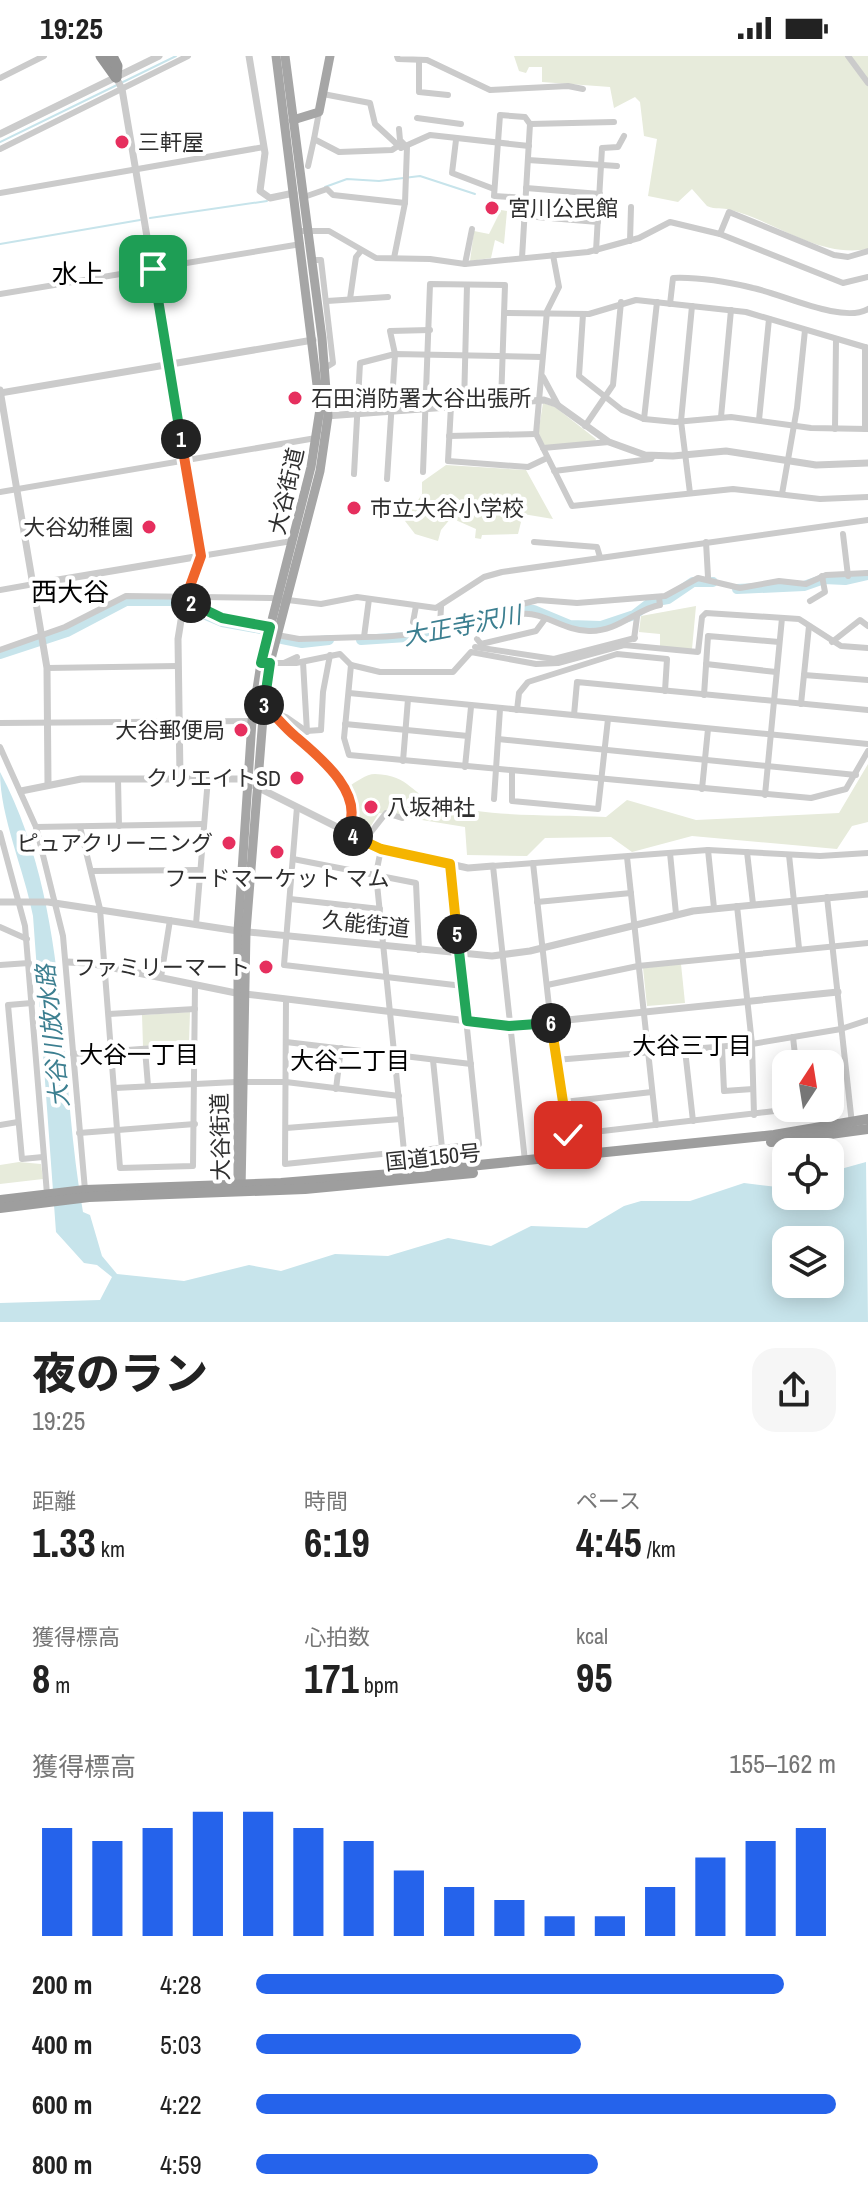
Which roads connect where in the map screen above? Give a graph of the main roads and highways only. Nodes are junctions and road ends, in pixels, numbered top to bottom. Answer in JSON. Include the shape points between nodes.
{"nodes":[{"id":1,"x":101,"y":56,"type":"edge"},
{"id":2,"x":112,"y":56,"type":"edge"},
{"id":3,"x":276,"y":56,"type":"edge"},
{"id":4,"x":285,"y":56,"type":"edge"},
{"id":5,"x":330,"y":56,"type":"edge"},
{"id":6,"x":293,"y":120,"type":"junction"},
{"id":7,"x":299,"y":195,"type":"junction"},
{"id":8,"x":303,"y":231,"type":"junction"},
{"id":9,"x":324,"y":416,"type":"junction"},
{"id":10,"x":282,"y":599,"type":"junction"},
{"id":11,"x":265,"y":663,"type":"junction"},
{"id":12,"x":253,"y":784,"type":"junction"},
{"id":13,"x":868,"y":1119,"type":"edge"},
{"id":14,"x":852,"y":1127,"type":"junction"},
{"id":15,"x":868,"y":1129,"type":"edge"},
{"id":16,"x":240,"y":1187,"type":"junction"},
{"id":17,"x":49,"y":1196,"type":"junction"},
{"id":18,"x":0,"y":1200,"type":"edge"},
{"id":19,"x":0,"y":1208,"type":"edge"}],
"edges":[{"from":1,"to":2,"type":"highway","via":[[119,83]]},
{"from":3,"to":7,"type":"main road","name":"大谷街道"},
{"from":4,"to":6,"type":"main road","name":"大谷街道"},
{"from":5,"to":6,"type":"main road","via":[[319,112]]},
{"from":6,"to":7,"type":"main road","name":"大谷街道"},
{"from":7,"to":8,"type":"main road","name":"大谷街道"},
{"from":8,"to":9,"type":"main road","name":"大谷街道"},
{"from":8,"to":9,"type":"main road","name":"大谷街道","via":[[325,368]]},
{"from":9,"to":10,"type":"main road","name":"大谷街道"},
{"from":9,"to":10,"type":"main road","name":"大谷街道","via":[[320,471]]},
{"from":10,"to":11,"type":"main road","name":"大谷街道"},
{"from":11,"to":12,"type":"main road","name":"大谷街道","via":[[252,721]]},
{"from":11,"to":12,"type":"main road","name":"大谷街道","via":[[268,708]]},
{"from":12,"to":16,"type":"main road","name":"大谷街道","via":[[240,993]]},
{"from":13,"to":14,"type":"highway"},
{"from":14,"to":15,"type":"highway","name":"国道150号"},
{"from":14,"to":16,"type":"highway","name":"国道150号"},
{"from":14,"to":16,"type":"highway","name":"国道150号","via":[[433,1177]]},
{"from":16,"to":17,"type":"highway","name":"国道150号"},
{"from":17,"to":18,"type":"highway","name":"国道150号"},
{"from":17,"to":19,"type":"highway","name":"国道150号"}]}
